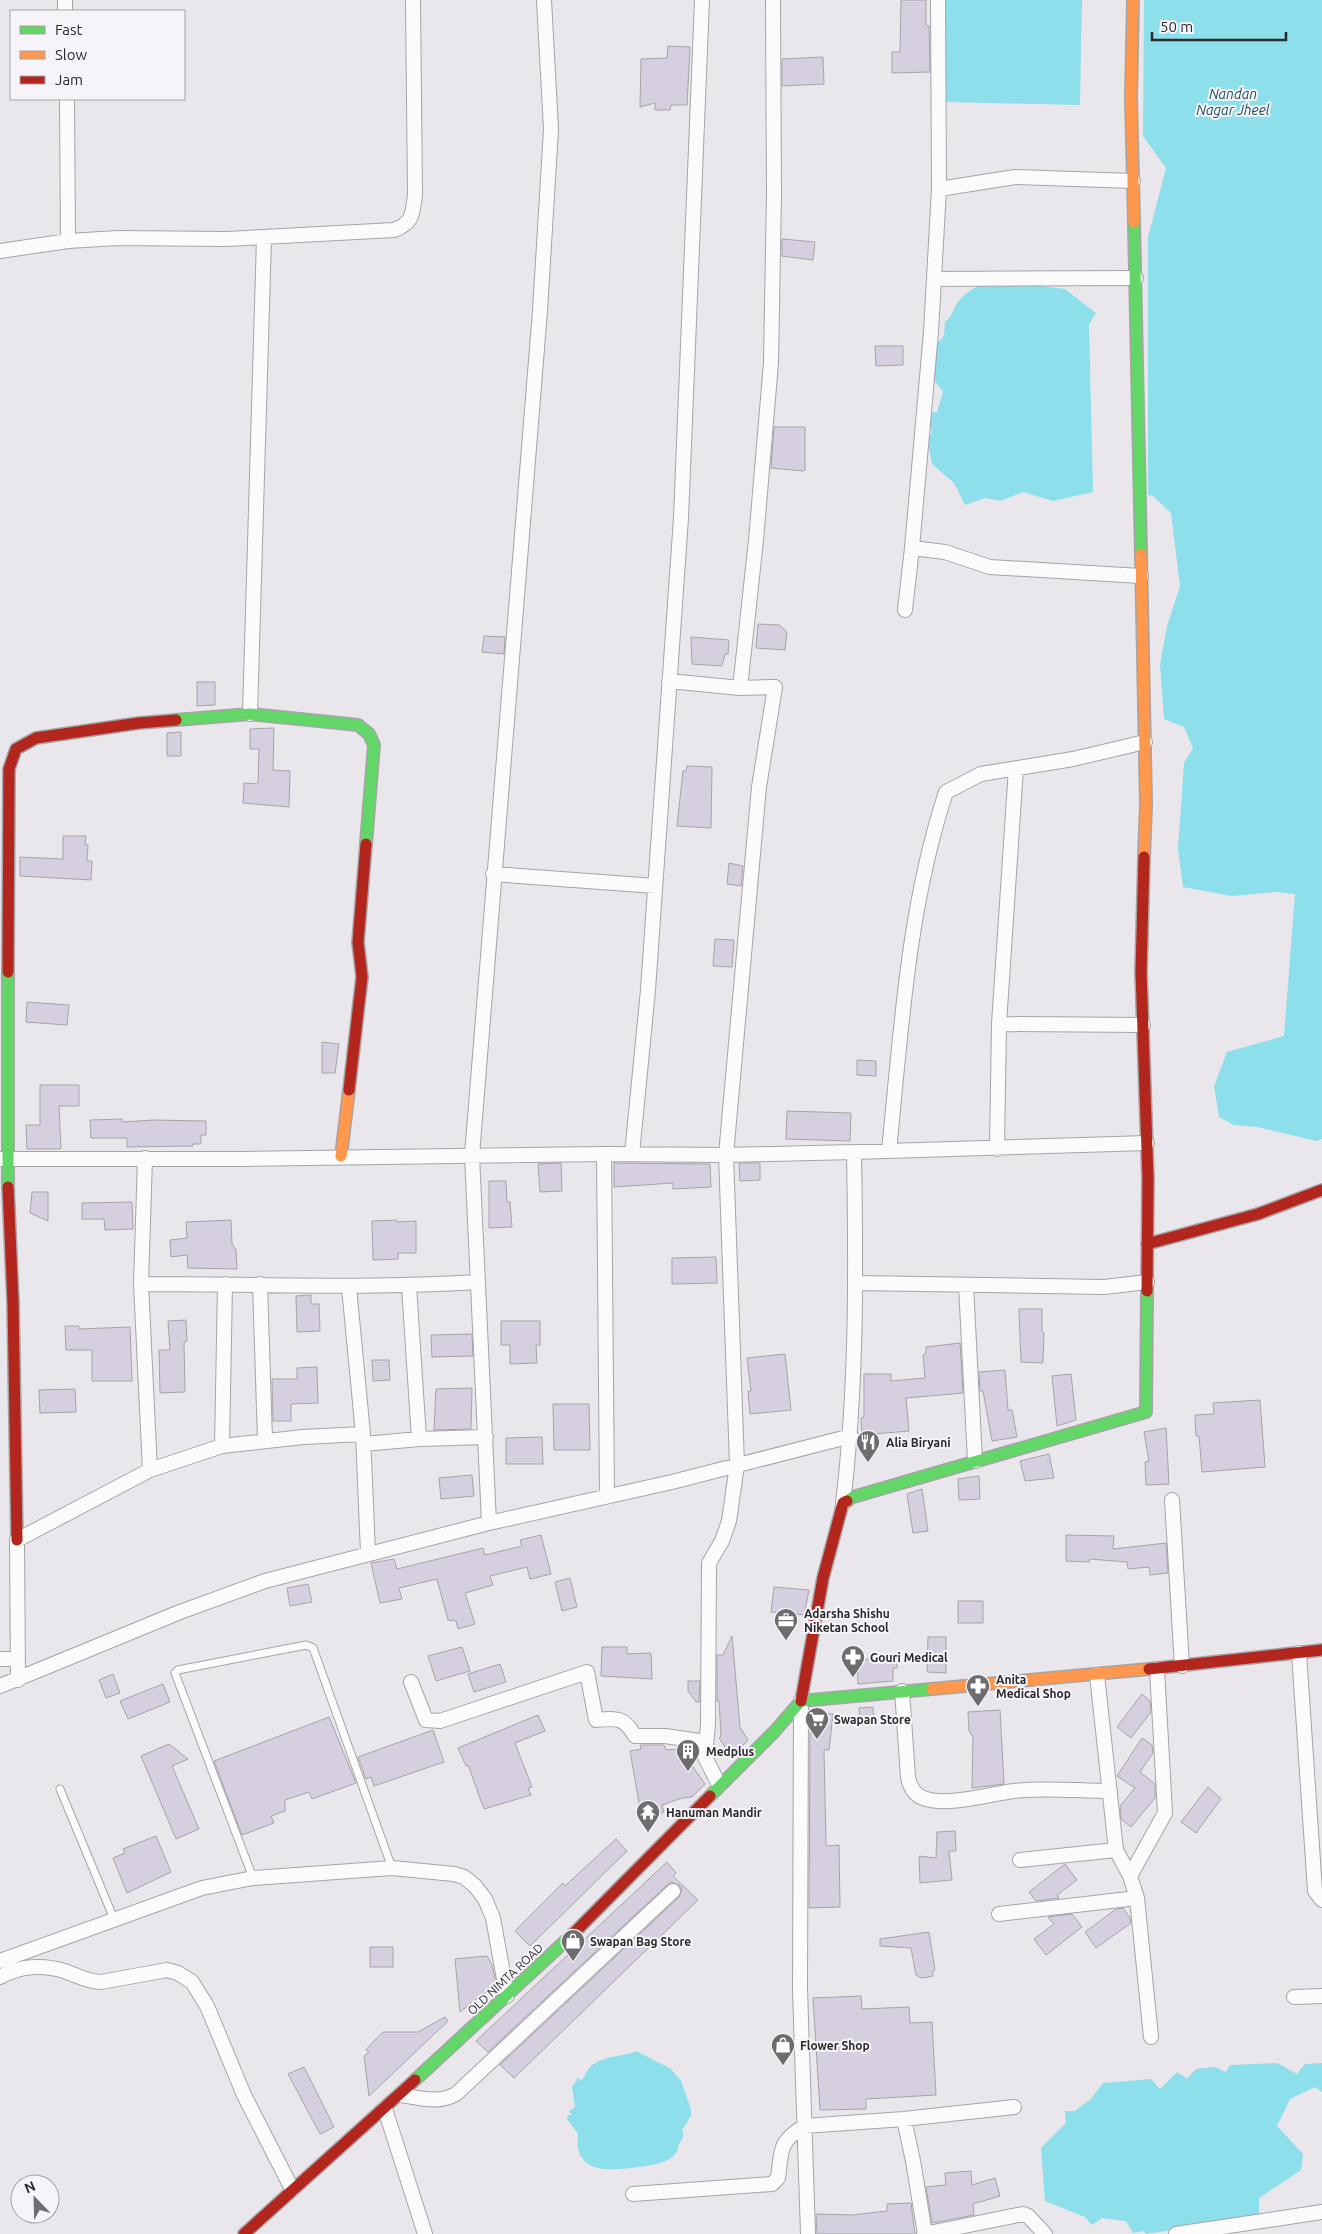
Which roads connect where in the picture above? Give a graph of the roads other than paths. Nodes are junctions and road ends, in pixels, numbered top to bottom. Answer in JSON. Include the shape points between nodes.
{"nodes":[{"id":1,"x":413,"y":0,"type":"edge"},
{"id":2,"x":544,"y":0,"type":"edge"},
{"id":3,"x":702,"y":0,"type":"edge"},
{"id":4,"x":773,"y":0,"type":"edge"},
{"id":5,"x":938,"y":0,"type":"edge"},
{"id":6,"x":1132,"y":0,"type":"edge"},
{"id":7,"x":67,"y":100,"type":"edge"},
{"id":8,"x":1133,"y":181,"type":"junction"},
{"id":9,"x":939,"y":189,"type":"junction"},
{"id":10,"x":264,"y":238,"type":"junction"},
{"id":11,"x":68,"y":241,"type":"junction"},
{"id":12,"x":0,"y":251,"type":"edge"},
{"id":13,"x":1136,"y":278,"type":"junction"},
{"id":14,"x":934,"y":279,"type":"junction"},
{"id":15,"x":912,"y":548,"type":"junction"},
{"id":16,"x":1141,"y":576,"type":"junction"},
{"id":17,"x":905,"y":610,"type":"dead end"},
{"id":18,"x":669,"y":681,"type":"junction"},
{"id":19,"x":740,"y":688,"type":"junction"},
{"id":20,"x":250,"y":714,"type":"junction"},
{"id":21,"x":1144,"y":742,"type":"junction"},
{"id":22,"x":1016,"y":768,"type":"junction"},
{"id":23,"x":493,"y":874,"type":"junction"},
{"id":24,"x":655,"y":886,"type":"junction"},
{"id":25,"x":1000,"y":1024,"type":"junction"},
{"id":26,"x":1143,"y":1026,"type":"junction"},
{"id":27,"x":1147,"y":1143,"type":"junction"},
{"id":28,"x":997,"y":1148,"type":"junction"},
{"id":29,"x":888,"y":1151,"type":"junction"},
{"id":30,"x":854,"y":1152,"type":"junction"},
{"id":31,"x":604,"y":1154,"type":"junction"},
{"id":32,"x":632,"y":1154,"type":"junction"},
{"id":33,"x":472,"y":1155,"type":"junction"},
{"id":34,"x":726,"y":1155,"type":"junction"},
{"id":35,"x":340,"y":1156,"type":"junction"},
{"id":36,"x":145,"y":1158,"type":"junction"},
{"id":37,"x":4,"y":1159,"type":"edge"},
{"id":38,"x":1322,"y":1190,"type":"edge"},
{"id":39,"x":1147,"y":1244,"type":"junction"},
{"id":40,"x":478,"y":1282,"type":"junction"},
{"id":41,"x":1147,"y":1282,"type":"junction"},
{"id":42,"x":856,"y":1283,"type":"junction"},
{"id":43,"x":141,"y":1284,"type":"junction"},
{"id":44,"x":225,"y":1284,"type":"junction"},
{"id":45,"x":260,"y":1284,"type":"junction"},
{"id":46,"x":966,"y":1285,"type":"junction"},
{"id":47,"x":409,"y":1286,"type":"junction"},
{"id":48,"x":349,"y":1287,"type":"junction"},
{"id":49,"x":851,"y":1436,"type":"junction"},
{"id":50,"x":486,"y":1437,"type":"junction"},
{"id":51,"x":420,"y":1439,"type":"junction"},
{"id":52,"x":265,"y":1440,"type":"junction"},
{"id":53,"x":364,"y":1440,"type":"junction"},
{"id":54,"x":222,"y":1446,"type":"junction"},
{"id":55,"x":974,"y":1461,"type":"junction"},
{"id":56,"x":737,"y":1465,"type":"junction"},
{"id":57,"x":150,"y":1470,"type":"junction"},
{"id":58,"x":607,"y":1496,"type":"junction"},
{"id":59,"x":1172,"y":1500,"type":"dead end"},
{"id":60,"x":843,"y":1503,"type":"junction"},
{"id":61,"x":489,"y":1523,"type":"junction"},
{"id":62,"x":17,"y":1540,"type":"junction"},
{"id":63,"x":368,"y":1553,"type":"junction"},
{"id":64,"x":1322,"y":1650,"type":"edge"},
{"id":65,"x":1299,"y":1653,"type":"junction"},
{"id":66,"x":0,"y":1659,"type":"edge"},
{"id":67,"x":18,"y":1659,"type":"junction"},
{"id":68,"x":1182,"y":1666,"type":"junction"},
{"id":69,"x":1157,"y":1669,"type":"junction"},
{"id":70,"x":1097,"y":1675,"type":"junction"},
{"id":71,"x":18,"y":1680,"type":"junction"},
{"id":72,"x":411,"y":1682,"type":"dead end"},
{"id":73,"x":0,"y":1686,"type":"edge"},
{"id":74,"x":902,"y":1691,"type":"junction"},
{"id":75,"x":801,"y":1701,"type":"junction"},
{"id":76,"x":706,"y":1742,"type":"junction"},
{"id":77,"x":719,"y":1785,"type":"junction"},
{"id":78,"x":60,"y":1789,"type":"dead end"},
{"id":79,"x":1110,"y":1791,"type":"junction"},
{"id":80,"x":1116,"y":1850,"type":"junction"},
{"id":81,"x":1020,"y":1860,"type":"dead end"},
{"id":82,"x":392,"y":1868,"type":"junction"},
{"id":83,"x":1130,"y":1876,"type":"junction"},
{"id":84,"x":253,"y":1878,"type":"junction"},
{"id":85,"x":673,"y":1891,"type":"dead end"},
{"id":86,"x":1137,"y":1898,"type":"junction"},
{"id":87,"x":1322,"y":1900,"type":"edge"},
{"id":88,"x":999,"y":1914,"type":"dead end"},
{"id":89,"x":114,"y":1919,"type":"junction"},
{"id":90,"x":0,"y":1961,"type":"edge"},
{"id":91,"x":0,"y":1977,"type":"edge"},
{"id":92,"x":507,"y":1996,"type":"junction"},
{"id":93,"x":1322,"y":1996,"type":"edge"},
{"id":94,"x":1294,"y":1997,"type":"dead end"},
{"id":95,"x":1151,"y":2037,"type":"dead end"},
{"id":96,"x":401,"y":2095,"type":"junction"},
{"id":97,"x":1014,"y":2108,"type":"dead end"},
{"id":98,"x":385,"y":2109,"type":"junction"},
{"id":99,"x":904,"y":2119,"type":"junction"},
{"id":100,"x":804,"y":2126,"type":"junction"},
{"id":101,"x":292,"y":2188,"type":"junction"},
{"id":102,"x":633,"y":2194,"type":"dead end"},
{"id":103,"x":1322,"y":2212,"type":"edge"},
{"id":104,"x":931,"y":2233,"type":"edge"},
{"id":105,"x":244,"y":2234,"type":"edge"},
{"id":106,"x":425,"y":2234,"type":"edge"},
{"id":107,"x":808,"y":2234,"type":"edge"},
{"id":108,"x":1045,"y":2234,"type":"edge"},
{"id":109,"x":1176,"y":2234,"type":"edge"}],
"edges":[{"from":1,"to":10,"type":"street","via":[[415,195],[412,217],[406,225],[394,230]]},
{"from":2,"to":23,"type":"street","via":[[550,129],[540,311]]},
{"from":3,"to":18,"type":"street","via":[[682,508]]},
{"from":4,"to":19,"type":"street","via":[[771,363]]},
{"from":5,"to":9,"type":"street"},
{"from":6,"to":8,"type":"street"},
{"from":7,"to":11,"type":"street"},
{"from":8,"to":9,"type":"street","via":[[1015,177]]},
{"from":8,"to":13,"type":"street"},
{"from":9,"to":14,"type":"street"},
{"from":10,"to":11,"type":"street"},
{"from":10,"to":20,"type":"street"},
{"from":11,"to":12,"type":"street"},
{"from":13,"to":14,"type":"street"},
{"from":13,"to":16,"type":"street"},
{"from":14,"to":15,"type":"street"},
{"from":15,"to":16,"type":"street","via":[[945,552],[990,567]]},
{"from":15,"to":17,"type":"street"},
{"from":16,"to":21,"type":"street"},
{"from":18,"to":19,"type":"street"},
{"from":18,"to":24,"type":"street"},
{"from":19,"to":34,"type":"street","via":[[775,687],[759,788]]},
{"from":20,"to":35,"type":"street","via":[[358,725],[369,734],[374,745],[359,920],[362,977]]},
{"from":20,"to":37,"type":"street","via":[[139,723],[36,738],[12,752],[9,770]]},
{"from":21,"to":22,"type":"street","via":[[1073,759]]},
{"from":21,"to":26,"type":"street"},
{"from":22,"to":25,"type":"street"},
{"from":22,"to":29,"type":"street","via":[[982,774],[946,792],[931,837],[915,920]]},
{"from":23,"to":24,"type":"street"},
{"from":23,"to":33,"type":"street"},
{"from":24,"to":32,"type":"street"},
{"from":25,"to":26,"type":"street"},
{"from":25,"to":28,"type":"street"},
{"from":26,"to":27,"type":"street"},
{"from":27,"to":28,"type":"street"},
{"from":27,"to":39,"type":"street"},
{"from":28,"to":29,"type":"street"},
{"from":29,"to":30,"type":"street"},
{"from":30,"to":34,"type":"street"},
{"from":30,"to":42,"type":"street"},
{"from":31,"to":32,"type":"street"},
{"from":31,"to":33,"type":"street"},
{"from":31,"to":58,"type":"street"},
{"from":32,"to":34,"type":"street"},
{"from":33,"to":35,"type":"street"},
{"from":33,"to":40,"type":"street"},
{"from":34,"to":56,"type":"street"},
{"from":35,"to":36,"type":"street"},
{"from":36,"to":37,"type":"street"},
{"from":36,"to":43,"type":"street"},
{"from":37,"to":62,"type":"street","via":[[13,1302]]},
{"from":38,"to":39,"type":"street","via":[[1258,1214]]},
{"from":39,"to":41,"type":"street"},
{"from":40,"to":47,"type":"street"},
{"from":40,"to":50,"type":"street"},
{"from":41,"to":46,"type":"street","via":[[1104,1287]]},
{"from":41,"to":55,"type":"street","via":[[1146,1412]]},
{"from":42,"to":46,"type":"street"},
{"from":42,"to":49,"type":"street"},
{"from":43,"to":44,"type":"street"},
{"from":43,"to":57,"type":"street"},
{"from":44,"to":45,"type":"street"},
{"from":44,"to":54,"type":"street"},
{"from":45,"to":48,"type":"street"},
{"from":45,"to":52,"type":"street"},
{"from":46,"to":55,"type":"street"},
{"from":47,"to":48,"type":"street"},
{"from":47,"to":51,"type":"street"},
{"from":48,"to":53,"type":"street"},
{"from":49,"to":56,"type":"street"},
{"from":49,"to":60,"type":"street"},
{"from":50,"to":51,"type":"street"},
{"from":50,"to":61,"type":"street"},
{"from":51,"to":53,"type":"street"},
{"from":52,"to":53,"type":"street"},
{"from":52,"to":54,"type":"street"},
{"from":53,"to":63,"type":"street"},
{"from":54,"to":57,"type":"street"},
{"from":55,"to":60,"type":"street","via":[[853,1497]]},
{"from":56,"to":58,"type":"street"},
{"from":56,"to":76,"type":"street","via":[[729,1521],[722,1541],[708,1563]]},
{"from":57,"to":62,"type":"street"},
{"from":58,"to":61,"type":"street"},
{"from":59,"to":68,"type":"street"},
{"from":60,"to":75,"type":"street","via":[[823,1578]]},
{"from":61,"to":63,"type":"street"},
{"from":62,"to":67,"type":"street"},
{"from":63,"to":71,"type":"street","via":[[215,1598]]},
{"from":64,"to":65,"type":"street"},
{"from":65,"to":68,"type":"street"},
{"from":65,"to":87,"type":"street","via":[[1315,1891]]},
{"from":66,"to":67,"type":"street"},
{"from":67,"to":71,"type":"street"},
{"from":68,"to":69,"type":"street"},
{"from":69,"to":70,"type":"street"},
{"from":69,"to":83,"type":"street","via":[[1165,1813]]},
{"from":70,"to":74,"type":"street"},
{"from":70,"to":79,"type":"street"},
{"from":71,"to":73,"type":"street"},
{"from":72,"to":76,"type":"street","via":[[426,1720],[440,1721],[586,1672],[596,1720],[622,1720],[635,1736],[665,1736]]},
{"from":74,"to":75,"type":"street"},
{"from":74,"to":79,"type":"street","via":[[908,1777],[910,1787],[919,1797],[946,1800],[1014,1791]]},
{"from":75,"to":77,"type":"street","name":"OLD NIMTA ROAD"},
{"from":75,"to":100,"type":"street","via":[[800,1990]]},
{"from":76,"to":77,"type":"street","via":[[705,1757]]},
{"from":77,"to":92,"type":"street","name":"OLD NIMTA ROAD","via":[[545,1962]]},
{"from":78,"to":89,"type":"lane"},
{"from":79,"to":80,"type":"street"},
{"from":80,"to":81,"type":"street"},
{"from":80,"to":83,"type":"street"},
{"from":82,"to":84,"type":"street"},
{"from":82,"to":84,"type":"lane","via":[[313,1648],[306,1645],[175,1673]]},
{"from":82,"to":92,"type":"street","via":[[464,1876],[475,1886],[493,1918]]},
{"from":83,"to":86,"type":"street"},
{"from":84,"to":89,"type":"street","via":[[202,1888]]},
{"from":85,"to":96,"type":"street","via":[[456,2094],[435,2100]]},
{"from":86,"to":88,"type":"street"},
{"from":86,"to":95,"type":"street"},
{"from":89,"to":90,"type":"street"},
{"from":91,"to":101,"type":"street","via":[[27,1967],[64,1971],[91,1982],[101,1982],[166,1970],[192,1982],[207,2006],[244,2095]]},
{"from":92,"to":96,"type":"street","name":"OLD NIMTA ROAD"},
{"from":93,"to":94,"type":"street"},
{"from":96,"to":98,"type":"street","name":"OLD NIMTA ROAD"},
{"from":97,"to":99,"type":"street"},
{"from":98,"to":101,"type":"street","name":"OLD NIMTA ROAD"},
{"from":98,"to":106,"type":"street"},
{"from":99,"to":100,"type":"street"},
{"from":99,"to":104,"type":"street"},
{"from":100,"to":102,"type":"street","via":[[783,2144],[778,2178],[772,2184]]},
{"from":100,"to":107,"type":"street"},
{"from":101,"to":105,"type":"street","name":"OLD NIMTA ROAD"},
{"from":103,"to":109,"type":"street"},
{"from":104,"to":108,"type":"street","via":[[1023,2214]]}]}
